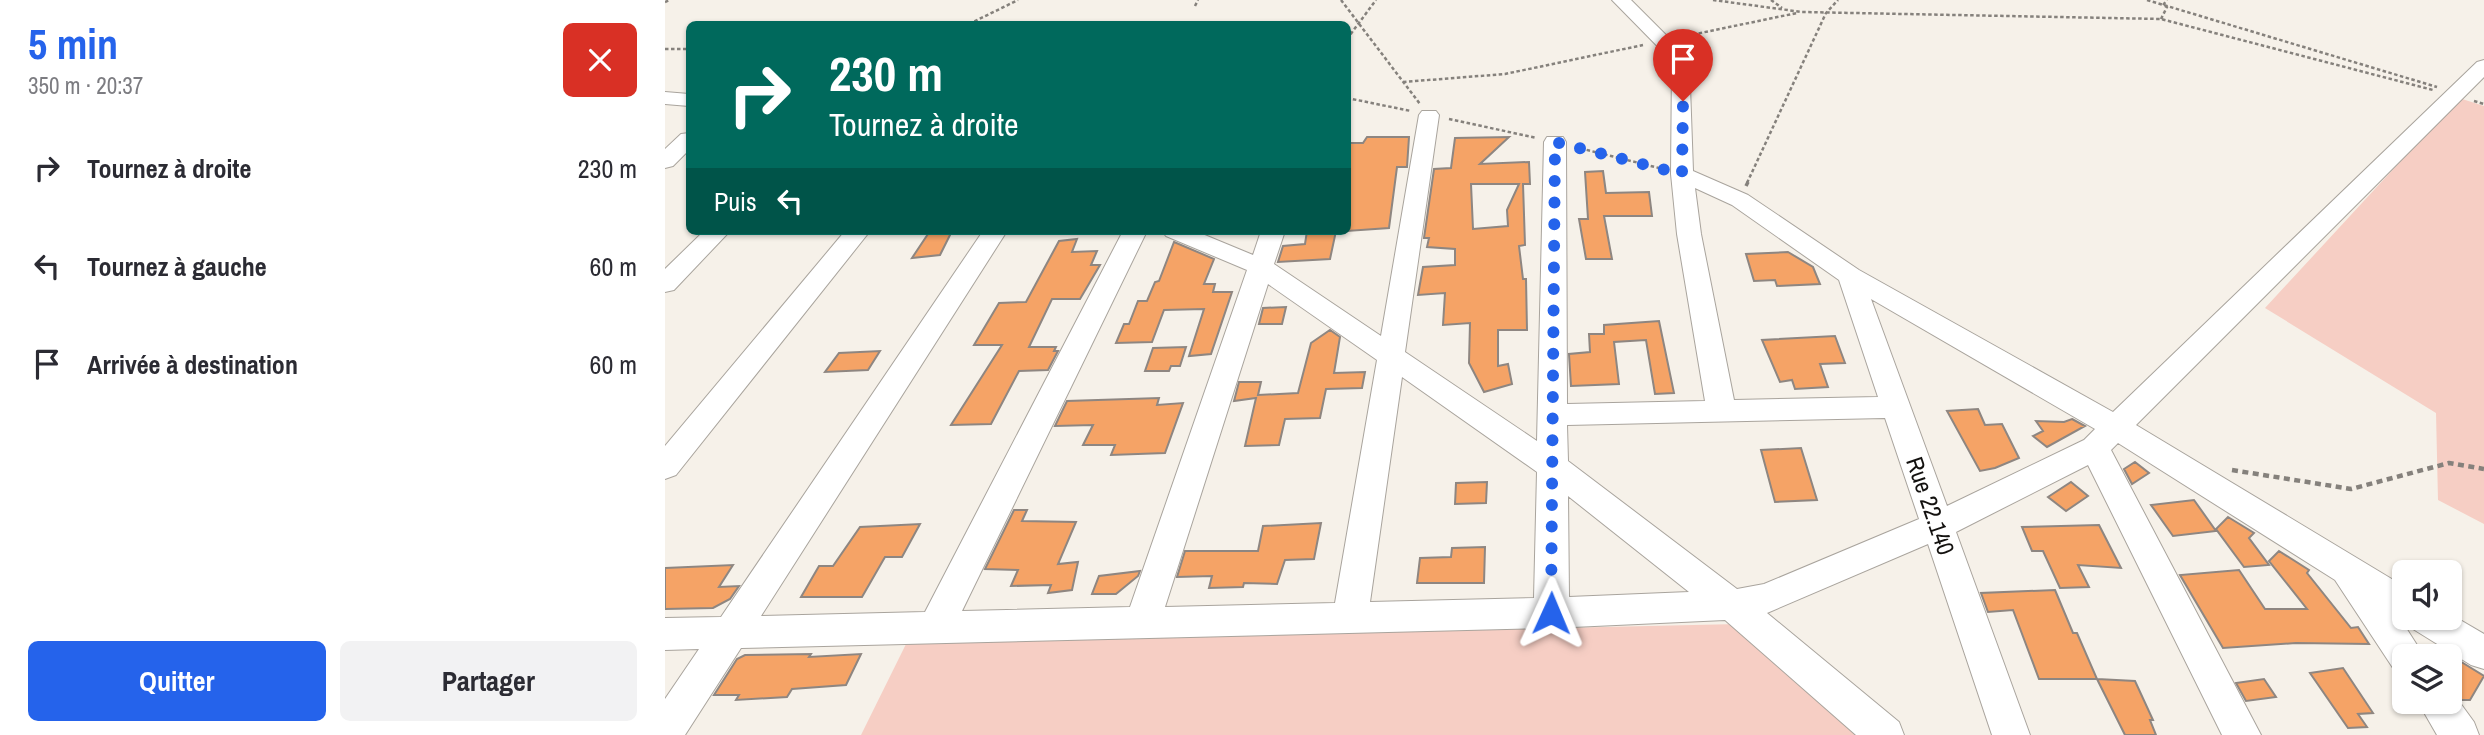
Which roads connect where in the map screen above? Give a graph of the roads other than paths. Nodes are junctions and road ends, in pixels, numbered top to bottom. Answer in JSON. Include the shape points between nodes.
{"nodes":[{"id":1,"x":1622,"y":0,"type":"edge"},
{"id":2,"x":2484,"y":66,"type":"edge"},
{"id":3,"x":665,"y":98,"type":"edge"},
{"id":4,"x":686,"y":100,"type":"edge"},
{"id":5,"x":1429,"y":115,"type":"road end"},
{"id":6,"x":686,"y":142,"type":"edge"},
{"id":7,"x":1555,"y":142,"type":"road end"},
{"id":8,"x":665,"y":161,"type":"edge"},
{"id":9,"x":1682,"y":174,"type":"junction"},
{"id":10,"x":714,"y":235,"type":"edge"},
{"id":11,"x":855,"y":235,"type":"edge"},
{"id":12,"x":992,"y":235,"type":"edge"},
{"id":13,"x":1133,"y":235,"type":"edge"},
{"id":14,"x":1184,"y":235,"type":"edge"},
{"id":15,"x":1272,"y":235,"type":"edge"},
{"id":16,"x":1261,"y":267,"type":"junction"},
{"id":17,"x":1850,"y":276,"type":"junction"},
{"id":18,"x":665,"y":284,"type":"edge"},
{"id":19,"x":1392,"y":357,"type":"junction"},
{"id":20,"x":1895,"y":407,"type":"junction"},
{"id":21,"x":1721,"y":411,"type":"junction"},
{"id":22,"x":1553,"y":415,"type":"junction"},
{"id":23,"x":2106,"y":438,"type":"junction"},
{"id":24,"x":665,"y":467,"type":"edge"},
{"id":25,"x":1553,"y":467,"type":"junction"},
{"id":26,"x":1937,"y":526,"type":"junction"},
{"id":27,"x":2346,"y":571,"type":"junction"},
{"id":28,"x":2392,"y":598,"type":"edge"},
{"id":29,"x":1732,"y":605,"type":"junction"},
{"id":30,"x":1551,"y":613,"type":"junction"},
{"id":31,"x":1350,"y":618,"type":"junction"},
{"id":32,"x":1142,"y":623,"type":"junction"},
{"id":33,"x":936,"y":627,"type":"junction"},
{"id":34,"x":2445,"y":630,"type":"edge"},
{"id":35,"x":730,"y":633,"type":"junction"},
{"id":36,"x":665,"y":634,"type":"edge"},
{"id":37,"x":2398,"y":644,"type":"edge"},
{"id":38,"x":2484,"y":653,"type":"edge"},
{"id":39,"x":2445,"y":714,"type":"edge"},
{"id":40,"x":665,"y":732,"type":"edge"},
{"id":41,"x":1885,"y":735,"type":"edge"},
{"id":42,"x":2011,"y":735,"type":"edge"},
{"id":43,"x":2242,"y":735,"type":"edge"},
{"id":44,"x":2460,"y":735,"type":"edge"}],
"edges":[{"from":1,"to":9,"type":"street","via":[[1682,65]]},
{"from":2,"to":23,"type":"street"},
{"from":3,"to":4,"type":"street"},
{"from":5,"to":19,"type":"street"},
{"from":6,"to":8,"type":"street"},
{"from":7,"to":22,"type":"street"},
{"from":9,"to":17,"type":"street","via":[[1740,200]]},
{"from":9,"to":21,"type":"street"},
{"from":10,"to":18,"type":"street"},
{"from":11,"to":24,"type":"street"},
{"from":12,"to":35,"type":"street"},
{"from":13,"to":33,"type":"street"},
{"from":14,"to":16,"type":"street"},
{"from":15,"to":16,"type":"street"},
{"from":16,"to":19,"type":"street"},
{"from":16,"to":32,"type":"street"},
{"from":17,"to":20,"type":"street","name":"Rue 22.140"},
{"from":17,"to":23,"type":"street"},
{"from":19,"to":25,"type":"street"},
{"from":19,"to":31,"type":"street"},
{"from":20,"to":21,"type":"street"},
{"from":20,"to":26,"type":"street","name":"Rue 22.140"},
{"from":21,"to":22,"type":"street"},
{"from":22,"to":25,"type":"street"},
{"from":23,"to":26,"type":"street"},
{"from":23,"to":27,"type":"street"},
{"from":23,"to":43,"type":"street"},
{"from":25,"to":29,"type":"street"},
{"from":25,"to":30,"type":"street"},
{"from":26,"to":29,"type":"street","via":[[1767,598]]},
{"from":26,"to":42,"type":"street","name":"Rue 22.140"},
{"from":27,"to":28,"type":"street"},
{"from":27,"to":37,"type":"street"},
{"from":29,"to":30,"type":"street"},
{"from":29,"to":41,"type":"street"},
{"from":30,"to":31,"type":"street"},
{"from":31,"to":32,"type":"street"},
{"from":32,"to":33,"type":"street"},
{"from":33,"to":35,"type":"street"},
{"from":34,"to":38,"type":"street"},
{"from":35,"to":36,"type":"street"},
{"from":35,"to":40,"type":"street"},
{"from":39,"to":44,"type":"street"}]}
